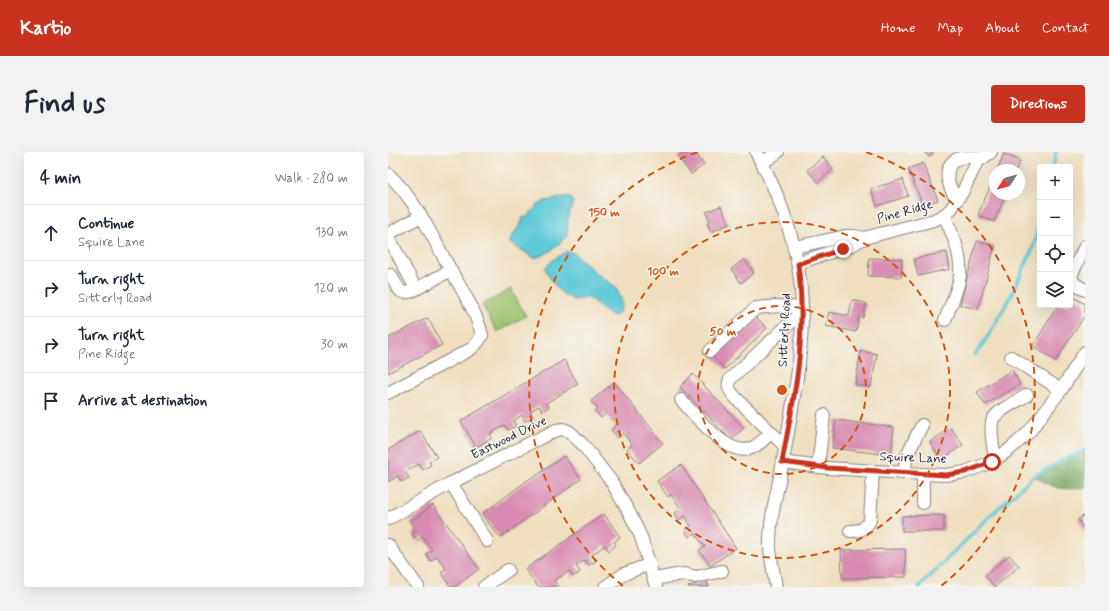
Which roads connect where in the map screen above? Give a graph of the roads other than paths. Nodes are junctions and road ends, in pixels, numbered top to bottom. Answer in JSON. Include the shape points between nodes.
{"nodes":[{"id":1,"x":756,"y":152,"type":"edge"},
{"id":2,"x":778,"y":152,"type":"edge"},
{"id":3,"x":986,"y":155,"type":"edge"},
{"id":4,"x":762,"y":163,"type":"junction"},
{"id":5,"x":388,"y":174,"type":"edge"},
{"id":6,"x":957,"y":200,"type":"junction"},
{"id":7,"x":944,"y":215,"type":"junction"},
{"id":8,"x":420,"y":216,"type":"junction"},
{"id":9,"x":388,"y":235,"type":"edge"},
{"id":10,"x":864,"y":238,"type":"junction"},
{"id":11,"x":1085,"y":246,"type":"edge"},
{"id":12,"x":794,"y":248,"type":"junction"},
{"id":13,"x":798,"y":264,"type":"junction"},
{"id":14,"x":451,"y":270,"type":"junction"},
{"id":15,"x":391,"y":275,"type":"dead end"},
{"id":16,"x":416,"y":289,"type":"junction"},
{"id":17,"x":1085,"y":290,"type":"edge"},
{"id":18,"x":802,"y":310,"type":"junction"},
{"id":19,"x":945,"y":320,"type":"dead end"},
{"id":20,"x":710,"y":350,"type":"dead end"},
{"id":21,"x":1085,"y":352,"type":"edge"},
{"id":22,"x":1011,"y":357,"type":"dead end"},
{"id":23,"x":1061,"y":390,"type":"junction"},
{"id":24,"x":388,"y":393,"type":"edge"},
{"id":25,"x":1027,"y":395,"type":"dead end"},
{"id":26,"x":681,"y":400,"type":"dead end"},
{"id":27,"x":824,"y":415,"type":"dead end"},
{"id":28,"x":922,"y":425,"type":"dead end"},
{"id":29,"x":771,"y":433,"type":"junction"},
{"id":30,"x":785,"y":446,"type":"junction"},
{"id":31,"x":994,"y":460,"type":"junction"},
{"id":32,"x":782,"y":462,"type":"junction"},
{"id":33,"x":818,"y":466,"type":"junction"},
{"id":34,"x":873,"y":471,"type":"junction"},
{"id":35,"x":904,"y":473,"type":"junction"},
{"id":36,"x":923,"y":474,"type":"junction"},
{"id":37,"x":451,"y":482,"type":"junction"},
{"id":38,"x":923,"y":503,"type":"dead end"},
{"id":39,"x":388,"y":519,"type":"edge"},
{"id":40,"x":850,"y":531,"type":"dead end"},
{"id":41,"x":487,"y":541,"type":"dead end"},
{"id":42,"x":388,"y":545,"type":"edge"},
{"id":43,"x":650,"y":564,"type":"junction"},
{"id":44,"x":508,"y":570,"type":"dead end"},
{"id":45,"x":722,"y":571,"type":"dead end"},
{"id":46,"x":655,"y":583,"type":"edge"},
{"id":47,"x":414,"y":585,"type":"edge"},
{"id":48,"x":484,"y":587,"type":"edge"},
{"id":49,"x":605,"y":587,"type":"edge"},
{"id":50,"x":776,"y":587,"type":"edge"}],
"edges":[{"from":1,"to":4,"type":"street","name":"Sitterly Road"},
{"from":2,"to":4,"type":"street"},
{"from":3,"to":6,"type":"street","name":"Pine Ridge","via":[[978,162]]},
{"from":3,"to":6,"type":"street","via":[[961,157],[951,163],[947,178]]},
{"from":4,"to":12,"type":"street","name":"Sitterly Road"},
{"from":5,"to":8,"type":"street","via":[[410,199]]},
{"from":6,"to":7,"type":"street","name":"Pine Ridge"},
{"from":7,"to":10,"type":"street","name":"Pine Ridge","via":[[934,220]]},
{"from":7,"to":19,"type":"street","via":[[952,232],[960,272],[959,282]]},
{"from":8,"to":9,"type":"street"},
{"from":8,"to":14,"type":"street"},
{"from":9,"to":16,"type":"street"},
{"from":10,"to":12,"type":"street","via":[[846,236]]},
{"from":10,"to":13,"type":"street","name":"Pine Ridge","via":[[852,246]]},
{"from":11,"to":17,"type":"street","via":[[1071,276],[1074,283]]},
{"from":12,"to":13,"type":"street","name":"Sitterly Road"},
{"from":13,"to":18,"type":"street","name":"Sitterly Road"},
{"from":14,"to":16,"type":"street"},
{"from":14,"to":24,"type":"street","via":[[469,302],[482,335],[471,349]]},
{"from":15,"to":16,"type":"street","via":[[403,293]]},
{"from":18,"to":20,"type":"street","via":[[777,306],[756,308]]},
{"from":18,"to":29,"type":"street","via":[[730,379],[728,384],[729,390],[736,398]]},
{"from":18,"to":30,"type":"street","name":"Sitterly Road","via":[[799,360]]},
{"from":21,"to":23,"type":"street","name":"Squire Lane"},
{"from":22,"to":23,"type":"street"},
{"from":23,"to":31,"type":"street","name":"Squire Lane","via":[[1029,432]]},
{"from":25,"to":31,"type":"street","via":[[1002,410],[993,419]]},
{"from":26,"to":29,"type":"street","via":[[721,441],[734,449],[748,450]]},
{"from":27,"to":33,"type":"street"},
{"from":28,"to":35,"type":"street","via":[[907,456]]},
{"from":29,"to":30,"type":"street"},
{"from":30,"to":32,"type":"street","name":"Sitterly Road"},
{"from":31,"to":36,"type":"street","name":"Squire Lane","via":[[965,472],[946,475]]},
{"from":32,"to":33,"type":"street","name":"Squire Lane"},
{"from":32,"to":50,"type":"street","name":"Sitterly Road","via":[[773,508],[770,548]]},
{"from":33,"to":34,"type":"street","name":"Squire Lane"},
{"from":34,"to":35,"type":"street","name":"Squire Lane"},
{"from":34,"to":40,"type":"street","via":[[870,520],[863,530]]},
{"from":35,"to":36,"type":"street","name":"Squire Lane"},
{"from":36,"to":38,"type":"street"},
{"from":37,"to":39,"type":"street","name":"Eastwood Drive"},
{"from":37,"to":41,"type":"street"},
{"from":37,"to":43,"type":"street","name":"Eastwood Drive","via":[[563,428],[584,446],[611,482],[641,537]]},
{"from":42,"to":47,"type":"street"},
{"from":43,"to":46,"type":"street","name":"Eastwood Drive"},
{"from":43,"to":49,"type":"street","via":[[624,574]]},
{"from":44,"to":48,"type":"street"},
{"from":45,"to":46,"type":"street","via":[[696,577],[677,575]]}]}
